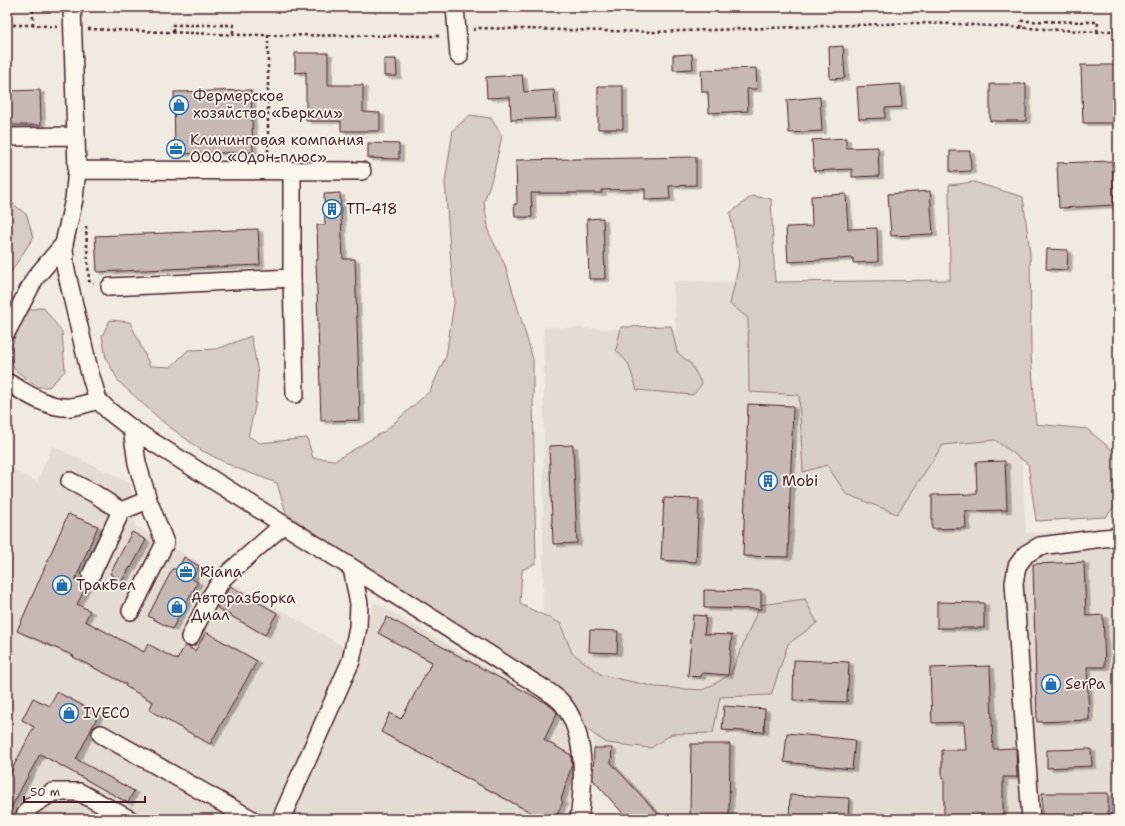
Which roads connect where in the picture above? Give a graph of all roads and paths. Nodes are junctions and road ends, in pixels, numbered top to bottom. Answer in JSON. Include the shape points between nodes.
{"nodes":[{"id":1,"x":33,"y":7,"type":"edge"},
{"id":2,"x":72,"y":7,"type":"edge"},
{"id":3,"x":455,"y":7,"type":"edge"},
{"id":4,"x":7,"y":25,"type":"edge"},
{"id":5,"x":33,"y":25,"type":"junction"},
{"id":6,"x":72,"y":28,"type":"junction"},
{"id":7,"x":1021,"y":28,"type":"junction"},
{"id":8,"x":1118,"y":30,"type":"edge"},
{"id":9,"x":173,"y":32,"type":"junction"},
{"id":10,"x":1097,"y":32,"type":"junction"},
{"id":11,"x":457,"y":34,"type":"junction"},
{"id":12,"x":233,"y":35,"type":"junction"},
{"id":13,"x":268,"y":35,"type":"junction"},
{"id":14,"x":459,"y":56,"type":"dead end"},
{"id":15,"x":76,"y":136,"type":"junction"},
{"id":16,"x":7,"y":137,"type":"edge"},
{"id":17,"x":77,"y":170,"type":"junction"},
{"id":18,"x":268,"y":171,"type":"junction"},
{"id":19,"x":292,"y":171,"type":"junction"},
{"id":20,"x":362,"y":171,"type":"dead end"},
{"id":21,"x":64,"y":244,"type":"junction"},
{"id":22,"x":292,"y":278,"type":"junction"},
{"id":23,"x":110,"y":287,"type":"dead end"},
{"id":24,"x":7,"y":331,"type":"edge"},
{"id":25,"x":7,"y":382,"type":"edge"},
{"id":26,"x":295,"y":394,"type":"dead end"},
{"id":27,"x":98,"y":400,"type":"junction"},
{"id":28,"x":132,"y":429,"type":"junction"},
{"id":29,"x":70,"y":481,"type":"dead end"},
{"id":30,"x":148,"y":500,"type":"junction"},
{"id":31,"x":121,"y":511,"type":"junction"},
{"id":32,"x":284,"y":525,"type":"junction"},
{"id":33,"x":1118,"y":537,"type":"edge"},
{"id":34,"x":352,"y":568,"type":"junction"},
{"id":35,"x":91,"y":575,"type":"dead end"},
{"id":36,"x":131,"y":611,"type":"dead end"},
{"id":37,"x":190,"y":637,"type":"dead end"},
{"id":38,"x":101,"y":734,"type":"dead end"},
{"id":39,"x":23,"y":819,"type":"edge"},
{"id":40,"x":129,"y":819,"type":"edge"},
{"id":41,"x":251,"y":819,"type":"edge"},
{"id":42,"x":281,"y":819,"type":"edge"},
{"id":43,"x":579,"y":819,"type":"edge"},
{"id":44,"x":1031,"y":819,"type":"edge"}],
"edges":[{"from":1,"to":5,"type":"path"},
{"from":2,"to":6,"type":"street"},
{"from":3,"to":11,"type":"street"},
{"from":4,"to":5,"type":"path"},
{"from":5,"to":6,"type":"path"},
{"from":6,"to":9,"type":"path"},
{"from":6,"to":15,"type":"street"},
{"from":7,"to":10,"type":"path"},
{"from":7,"to":10,"type":"path","via":[[1022,21],[1098,22]]},
{"from":7,"to":11,"type":"path","via":[[914,23],[653,32],[479,28]]},
{"from":8,"to":10,"type":"path"},
{"from":9,"to":12,"type":"path"},
{"from":9,"to":12,"type":"path","via":[[173,25],[233,25]]},
{"from":11,"to":13,"type":"path"},
{"from":11,"to":14,"type":"street"},
{"from":12,"to":13,"type":"path"},
{"from":13,"to":18,"type":"path"},
{"from":15,"to":16,"type":"street"},
{"from":15,"to":17,"type":"street"},
{"from":17,"to":18,"type":"street"},
{"from":17,"to":21,"type":"street","via":[[74,199]]},
{"from":18,"to":19,"type":"street"},
{"from":19,"to":20,"type":"street"},
{"from":19,"to":22,"type":"street"},
{"from":21,"to":24,"type":"street","via":[[35,278]]},
{"from":21,"to":27,"type":"street","via":[[65,266]]},
{"from":22,"to":23,"type":"street"},
{"from":22,"to":26,"type":"street"},
{"from":25,"to":27,"type":"street","via":[[48,404],[70,407]]},
{"from":27,"to":28,"type":"street"},
{"from":28,"to":30,"type":"street","via":[[136,464]]},
{"from":28,"to":32,"type":"street"},
{"from":29,"to":31,"type":"street"},
{"from":30,"to":31,"type":"street"},
{"from":30,"to":36,"type":"street","via":[[165,543]]},
{"from":31,"to":35,"type":"street"},
{"from":32,"to":34,"type":"street"},
{"from":32,"to":37,"type":"street","via":[[224,577]]},
{"from":33,"to":44,"type":"street","via":[[1040,546],[1026,554],[1017,566],[1014,583],[1015,603]]},
{"from":34,"to":42,"type":"street","via":[[359,604],[358,627],[351,661]]},
{"from":34,"to":43,"type":"street","via":[[549,692],[563,704],[571,717],[582,751],[582,803]]},
{"from":38,"to":41,"type":"street"},
{"from":39,"to":40,"type":"street","via":[[31,806],[53,792],[79,792]]}]}
